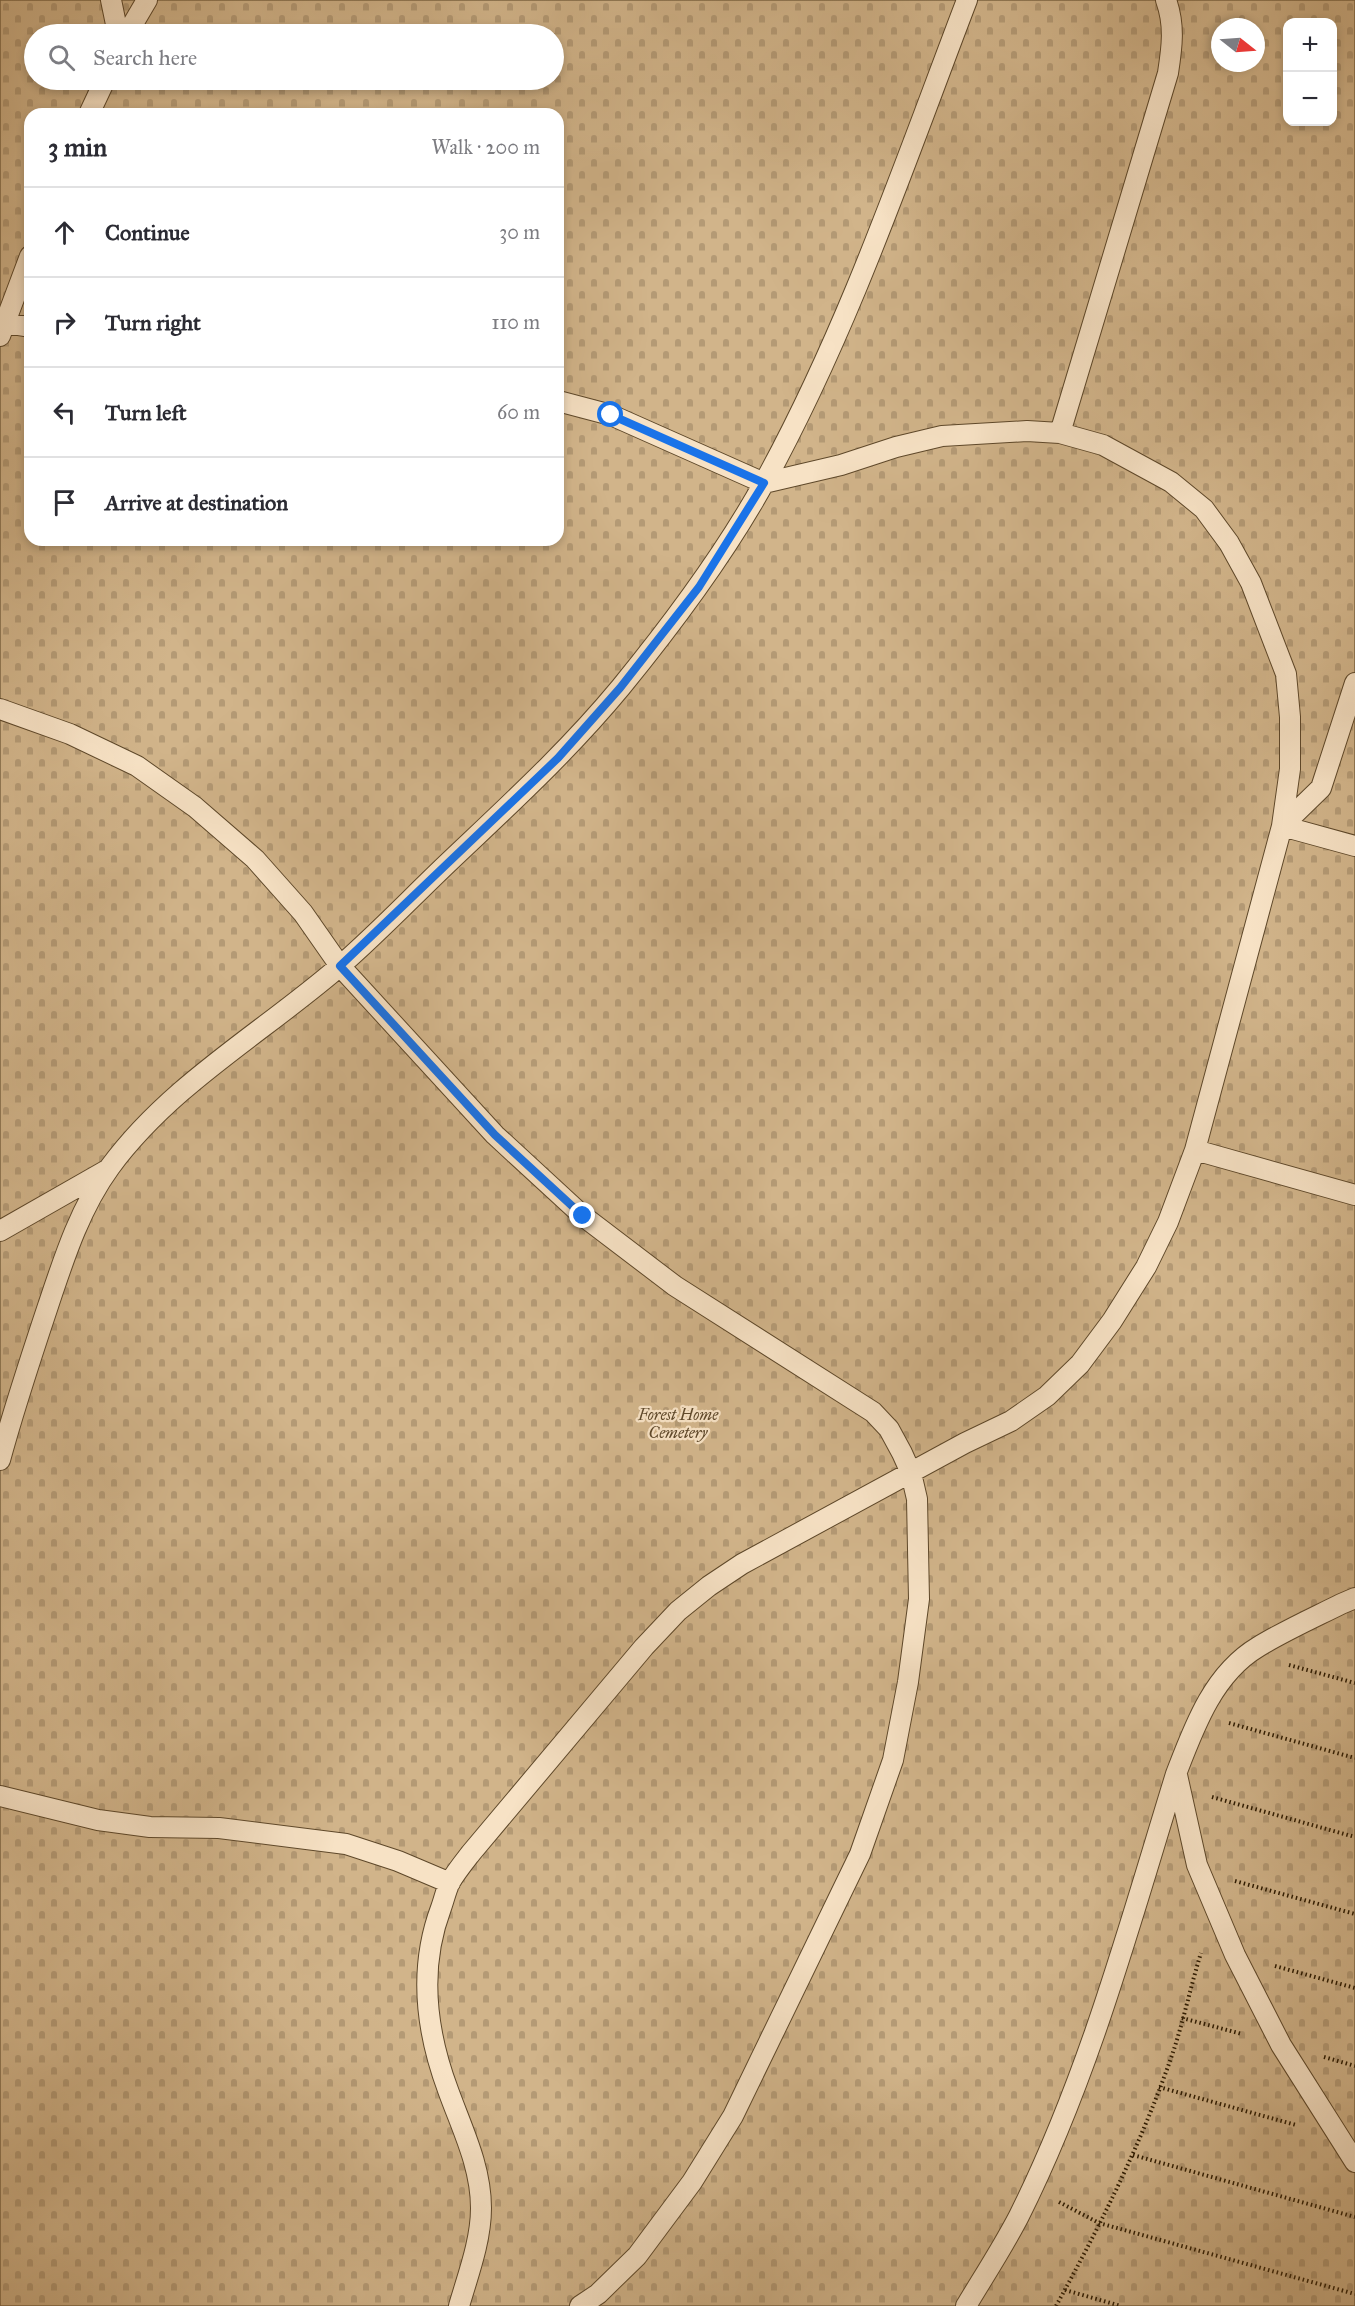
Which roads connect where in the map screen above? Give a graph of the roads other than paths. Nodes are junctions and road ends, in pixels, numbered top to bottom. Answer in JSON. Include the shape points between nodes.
{"nodes":[{"id":1,"x":111,"y":0,"type":"edge"},
{"id":2,"x":147,"y":0,"type":"edge"},
{"id":3,"x":968,"y":0,"type":"edge"},
{"id":4,"x":1166,"y":0,"type":"edge"},
{"id":5,"x":116,"y":24,"type":"edge"},
{"id":6,"x":133,"y":24,"type":"edge"},
{"id":7,"x":100,"y":90,"type":"edge"},
{"id":8,"x":92,"y":108,"type":"edge"},
{"id":9,"x":24,"y":271,"type":"edge"},
{"id":10,"x":2,"y":327,"type":"edge"},
{"id":11,"x":24,"y":327,"type":"edge"},
{"id":12,"x":564,"y":402,"type":"edge"},
{"id":13,"x":1060,"y":433,"type":"junction"},
{"id":14,"x":764,"y":483,"type":"junction"},
{"id":15,"x":1355,"y":683,"type":"edge"},
{"id":16,"x":0,"y":709,"type":"edge"},
{"id":17,"x":1282,"y":826,"type":"junction"},
{"id":18,"x":1355,"y":846,"type":"edge"},
{"id":19,"x":340,"y":966,"type":"junction"},
{"id":20,"x":1195,"y":1150,"type":"junction"},
{"id":21,"x":108,"y":1169,"type":"junction"},
{"id":22,"x":1355,"y":1195,"type":"edge"},
{"id":23,"x":0,"y":1231,"type":"edge"},
{"id":24,"x":0,"y":1460,"type":"edge"},
{"id":25,"x":911,"y":1473,"type":"junction"},
{"id":26,"x":1355,"y":1598,"type":"edge"},
{"id":27,"x":1178,"y":1781,"type":"junction"},
{"id":28,"x":0,"y":1796,"type":"edge"},
{"id":29,"x":450,"y":1882,"type":"junction"},
{"id":30,"x":1355,"y":2162,"type":"edge"},
{"id":31,"x":459,"y":2306,"type":"edge"},
{"id":32,"x":580,"y":2306,"type":"edge"},
{"id":33,"x":966,"y":2306,"type":"edge"}],
"edges":[{"from":1,"to":5,"type":"lane"},
{"from":2,"to":6,"type":"lane"},
{"from":3,"to":14,"type":"lane","via":[[859,283]]},
{"from":4,"to":13,"type":"lane","via":[[1172,16],[1167,73]]},
{"from":7,"to":8,"type":"lane"},
{"from":9,"to":10,"type":"lane"},
{"from":10,"to":11,"type":"lane"},
{"from":12,"to":14,"type":"lane","via":[[611,415]]},
{"from":13,"to":14,"type":"lane","via":[[942,436]]},
{"from":13,"to":17,"type":"lane","via":[[1103,444],[1171,482],[1204,509],[1251,583],[1286,674],[1290,770]]},
{"from":14,"to":19,"type":"lane","via":[[699,587],[574,741]]},
{"from":15,"to":17,"type":"lane","via":[[1321,788]]},
{"from":16,"to":19,"type":"lane","via":[[70,734],[137,766],[195,807],[255,859],[303,913]]},
{"from":17,"to":18,"type":"lane"},
{"from":17,"to":20,"type":"lane"},
{"from":19,"to":21,"type":"lane","via":[[169,1103]]},
{"from":19,"to":25,"type":"lane","via":[[495,1135],[583,1216],[675,1286],[873,1412],[889,1429]]},
{"from":20,"to":22,"type":"lane"},
{"from":20,"to":25,"type":"lane","via":[[1146,1267],[1080,1364],[1047,1396],[1011,1421]]},
{"from":21,"to":23,"type":"lane"},
{"from":21,"to":24,"type":"lane","via":[[63,1262]]},
{"from":25,"to":29,"type":"lane","via":[[742,1564],[678,1611],[636,1656]]},
{"from":25,"to":32,"type":"lane","via":[[917,1499],[919,1599],[910,1670],[893,1760],[860,1854],[733,2116],[692,2182],[637,2256]]},
{"from":26,"to":27,"type":"lane","via":[[1266,1642],[1227,1673],[1200,1715]]},
{"from":27,"to":30,"type":"lane","via":[[1200,1871],[1235,1955],[1281,2045]]},
{"from":27,"to":33,"type":"lane","via":[[1094,2036],[1060,2122],[1018,2216]]},
{"from":28,"to":29,"type":"lane","via":[[98,1820],[150,1827],[219,1828],[346,1844]]},
{"from":29,"to":31,"type":"lane","via":[[435,1923],[426,1969],[434,2049],[469,2144],[479,2187],[481,2209],[476,2248]]}]}
